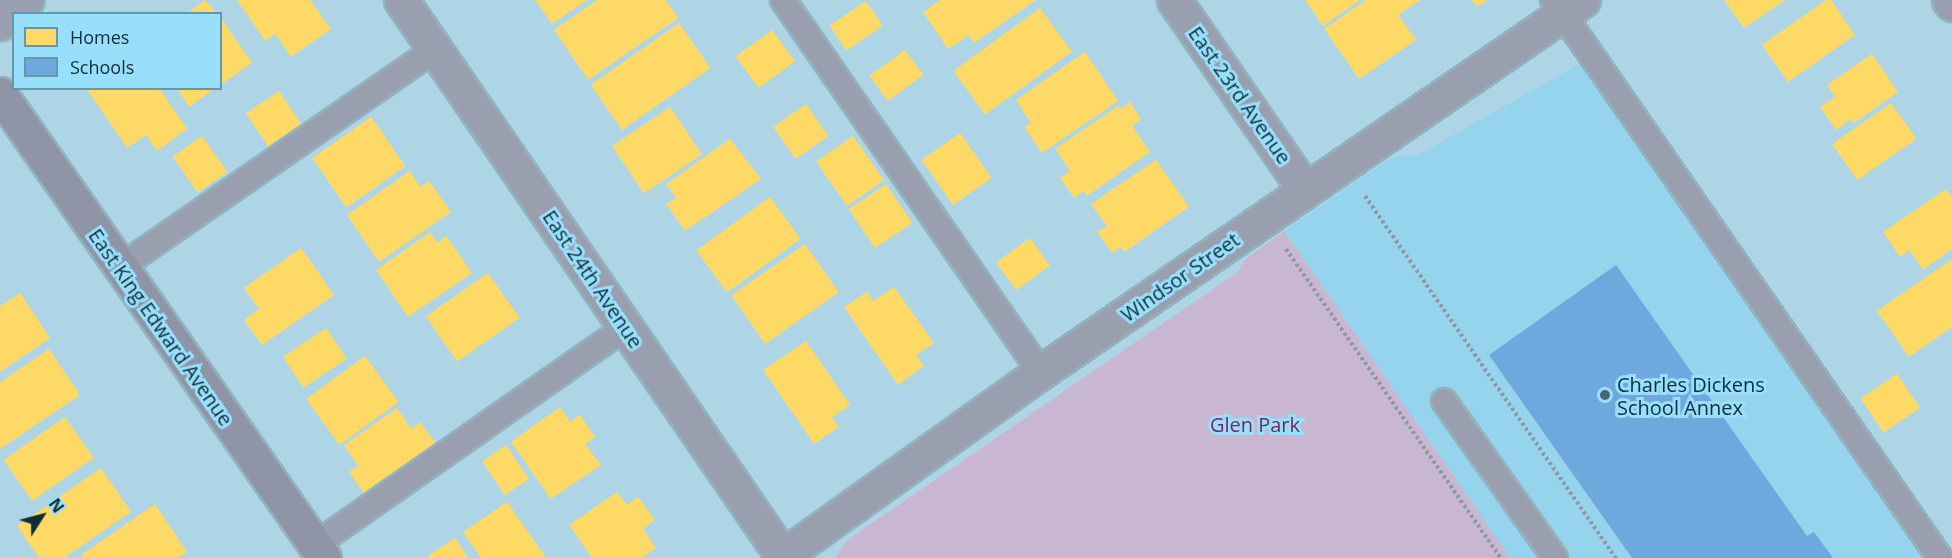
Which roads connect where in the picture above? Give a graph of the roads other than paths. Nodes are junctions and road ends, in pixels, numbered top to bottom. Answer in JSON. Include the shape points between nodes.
{"nodes":[{"id":1,"x":26,"y":0,"type":"edge"},
{"id":2,"x":401,"y":0,"type":"edge"},
{"id":3,"x":783,"y":0,"type":"edge"},
{"id":4,"x":1174,"y":0,"type":"edge"},
{"id":5,"x":1949,"y":0,"type":"edge"},
{"id":6,"x":1952,"y":4,"type":"edge"},
{"id":7,"x":1566,"y":5,"type":"edge"},
{"id":8,"x":12,"y":12,"type":"edge"},
{"id":9,"x":12,"y":12,"type":"edge"},
{"id":10,"x":0,"y":23,"type":"edge"},
{"id":11,"x":435,"y":49,"type":"junction"},
{"id":12,"x":0,"y":94,"type":"edge"},
{"id":13,"x":1305,"y":190,"type":"junction"},
{"id":14,"x":119,"y":268,"type":"junction"},
{"id":15,"x":626,"y":327,"type":"junction"},
{"id":16,"x":1041,"y":372,"type":"junction"},
{"id":17,"x":1444,"y":401,"type":"dead end"},
{"id":18,"x":320,"y":552,"type":"edge"},
{"id":19,"x":782,"y":557,"type":"edge"},
{"id":20,"x":1555,"y":558,"type":"edge"},
{"id":21,"x":1940,"y":558,"type":"edge"}],
"edges":[{"from":1,"to":8,"type":"street"},
{"from":2,"to":11,"type":"street","name":"East 24th Avenue"},
{"from":3,"to":16,"type":"lane"},
{"from":4,"to":13,"type":"street","name":"East 23rd Avenue"},
{"from":5,"to":6,"type":"street"},
{"from":7,"to":13,"type":"street","name":"Windsor Street"},
{"from":7,"to":21,"type":"lane"},
{"from":9,"to":10,"type":"street"},
{"from":11,"to":14,"type":"lane"},
{"from":11,"to":15,"type":"street","name":"East 24th Avenue"},
{"from":12,"to":14,"type":"main road","name":"East King Edward Avenue"},
{"from":13,"to":16,"type":"street","name":"Windsor Street"},
{"from":14,"to":18,"type":"main road","name":"East King Edward Avenue"},
{"from":15,"to":18,"type":"lane"},
{"from":15,"to":19,"type":"street","name":"East 24th Avenue"},
{"from":16,"to":19,"type":"street","name":"Windsor Street"},
{"from":17,"to":20,"type":"lane"}]}
